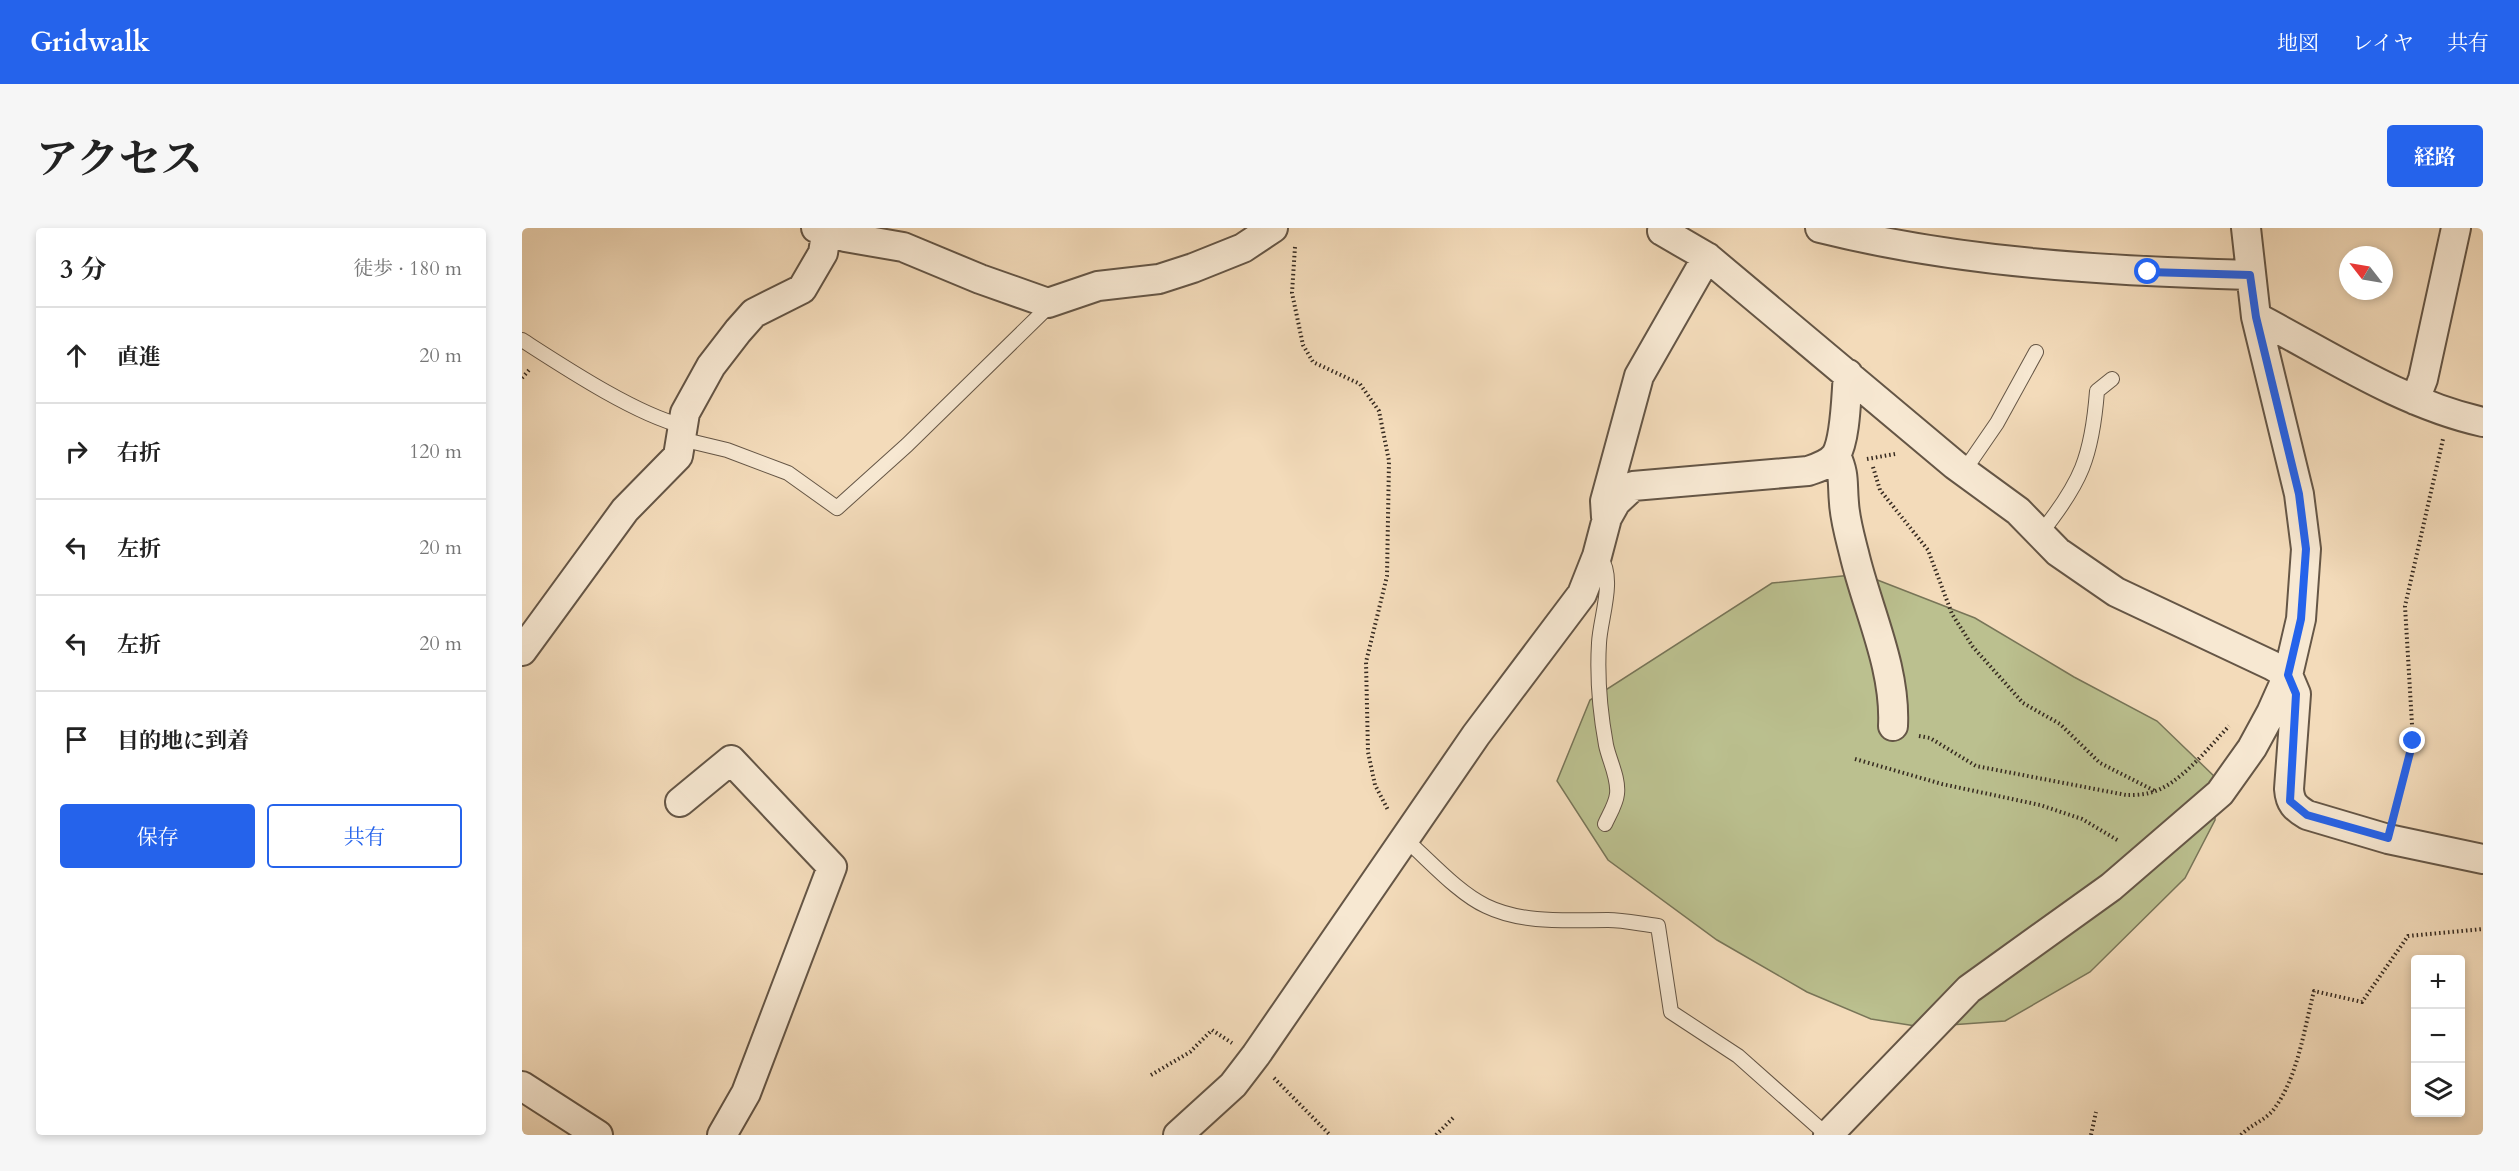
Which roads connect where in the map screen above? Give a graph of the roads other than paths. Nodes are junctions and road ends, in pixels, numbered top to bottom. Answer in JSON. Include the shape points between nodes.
{"nodes":[{"id":1,"x":1664,"y":228,"type":"edge"},
{"id":2,"x":1820,"y":228,"type":"edge"},
{"id":3,"x":2246,"y":228,"type":"edge"},
{"id":4,"x":2456,"y":228,"type":"edge"},
{"id":5,"x":824,"y":229,"type":"edge"},
{"id":6,"x":1285,"y":233,"type":"edge"},
{"id":7,"x":1707,"y":257,"type":"junction"},
{"id":8,"x":2250,"y":275,"type":"junction"},
{"id":9,"x":1048,"y":303,"type":"junction"},
{"id":10,"x":2256,"y":317,"type":"junction"},
{"id":11,"x":522,"y":340,"type":"edge"},
{"id":12,"x":2036,"y":352,"type":"dead end"},
{"id":13,"x":1848,"y":374,"type":"junction"},
{"id":14,"x":2112,"y":379,"type":"dead end"},
{"id":15,"x":2415,"y":400,"type":"junction"},
{"id":16,"x":2483,"y":422,"type":"edge"},
{"id":17,"x":682,"y":432,"type":"junction"},
{"id":18,"x":1836,"y":455,"type":"junction"},
{"id":19,"x":1964,"y":471,"type":"junction"},
{"id":20,"x":1606,"y":518,"type":"junction"},
{"id":21,"x":2040,"y":534,"type":"junction"},
{"id":22,"x":1597,"y":556,"type":"junction"},
{"id":23,"x":522,"y":651,"type":"edge"},
{"id":24,"x":2288,"y":675,"type":"junction"},
{"id":25,"x":1903,"y":730,"type":"road end"},
{"id":26,"x":680,"y":802,"type":"dead end"},
{"id":27,"x":1605,"y":824,"type":"dead end"},
{"id":28,"x":1407,"y":836,"type":"junction"},
{"id":29,"x":2483,"y":859,"type":"edge"},
{"id":30,"x":522,"y":1086,"type":"edge"},
{"id":31,"x":598,"y":1135,"type":"edge"},
{"id":32,"x":722,"y":1135,"type":"edge"},
{"id":33,"x":1178,"y":1135,"type":"edge"},
{"id":34,"x":1828,"y":1135,"type":"edge"}],
"edges":[{"from":1,"to":7,"type":"street","via":[[1662,231]]},
{"from":2,"to":8,"type":"street","via":[[1874,242],[2020,262]]},
{"from":3,"to":8,"type":"street"},
{"from":4,"to":15,"type":"street"},
{"from":5,"to":9,"type":"street","via":[[903,247]]},
{"from":5,"to":17,"type":"street","via":[[823,253],[802,289],[754,313],[738,331],[711,366],[685,413]]},
{"from":6,"to":9,"type":"street","via":[[1159,279],[1098,286]]},
{"from":7,"to":13,"type":"street"},
{"from":7,"to":20,"type":"street","via":[[1639,376],[1605,501]]},
{"from":8,"to":10,"type":"street"},
{"from":9,"to":17,"type":"lane","via":[[923,430],[837,508],[788,473]]},
{"from":10,"to":15,"type":"street"},
{"from":10,"to":24,"type":"street","via":[[2299,494],[2306,549],[2301,619]]},
{"from":11,"to":17,"type":"lane"},
{"from":12,"to":19,"type":"lane","via":[[1997,423]]},
{"from":13,"to":18,"type":"street"},
{"from":13,"to":19,"type":"street"},
{"from":14,"to":21,"type":"lane","via":[[2097,391],[2094,434],[2075,488]]},
{"from":15,"to":16,"type":"street"},
{"from":17,"to":23,"type":"street","via":[[678,456],[625,510]]},
{"from":18,"to":20,"type":"street","via":[[1808,471],[1633,486]]},
{"from":18,"to":25,"type":"street","via":[[1844,474],[1844,505],[1855,556]]},
{"from":19,"to":21,"type":"street","via":[[2018,511]]},
{"from":20,"to":22,"type":"street"},
{"from":21,"to":24,"type":"street","via":[[2058,552],[2116,592]]},
{"from":22,"to":27,"type":"lane","via":[[1606,566],[1606,604],[1599,642],[1601,703],[1608,758],[1617,781],[1617,795]]},
{"from":22,"to":28,"type":"street","via":[[1582,594],[1476,735]]},
{"from":24,"to":29,"type":"street","via":[[2296,694],[2290,801],[2307,815]]},
{"from":24,"to":34,"type":"street","via":[[2252,748],[2220,793],[2111,887],[1969,989]]},
{"from":26,"to":32,"type":"street","via":[[731,760],[832,867],[746,1093]]},
{"from":28,"to":33,"type":"street","via":[[1256,1055],[1233,1085]]},
{"from":28,"to":34,"type":"lane","via":[[1458,889],[1486,906],[1566,922],[1609,920],[1658,926],[1671,1012],[1738,1056]]},
{"from":30,"to":31,"type":"street"}]}
